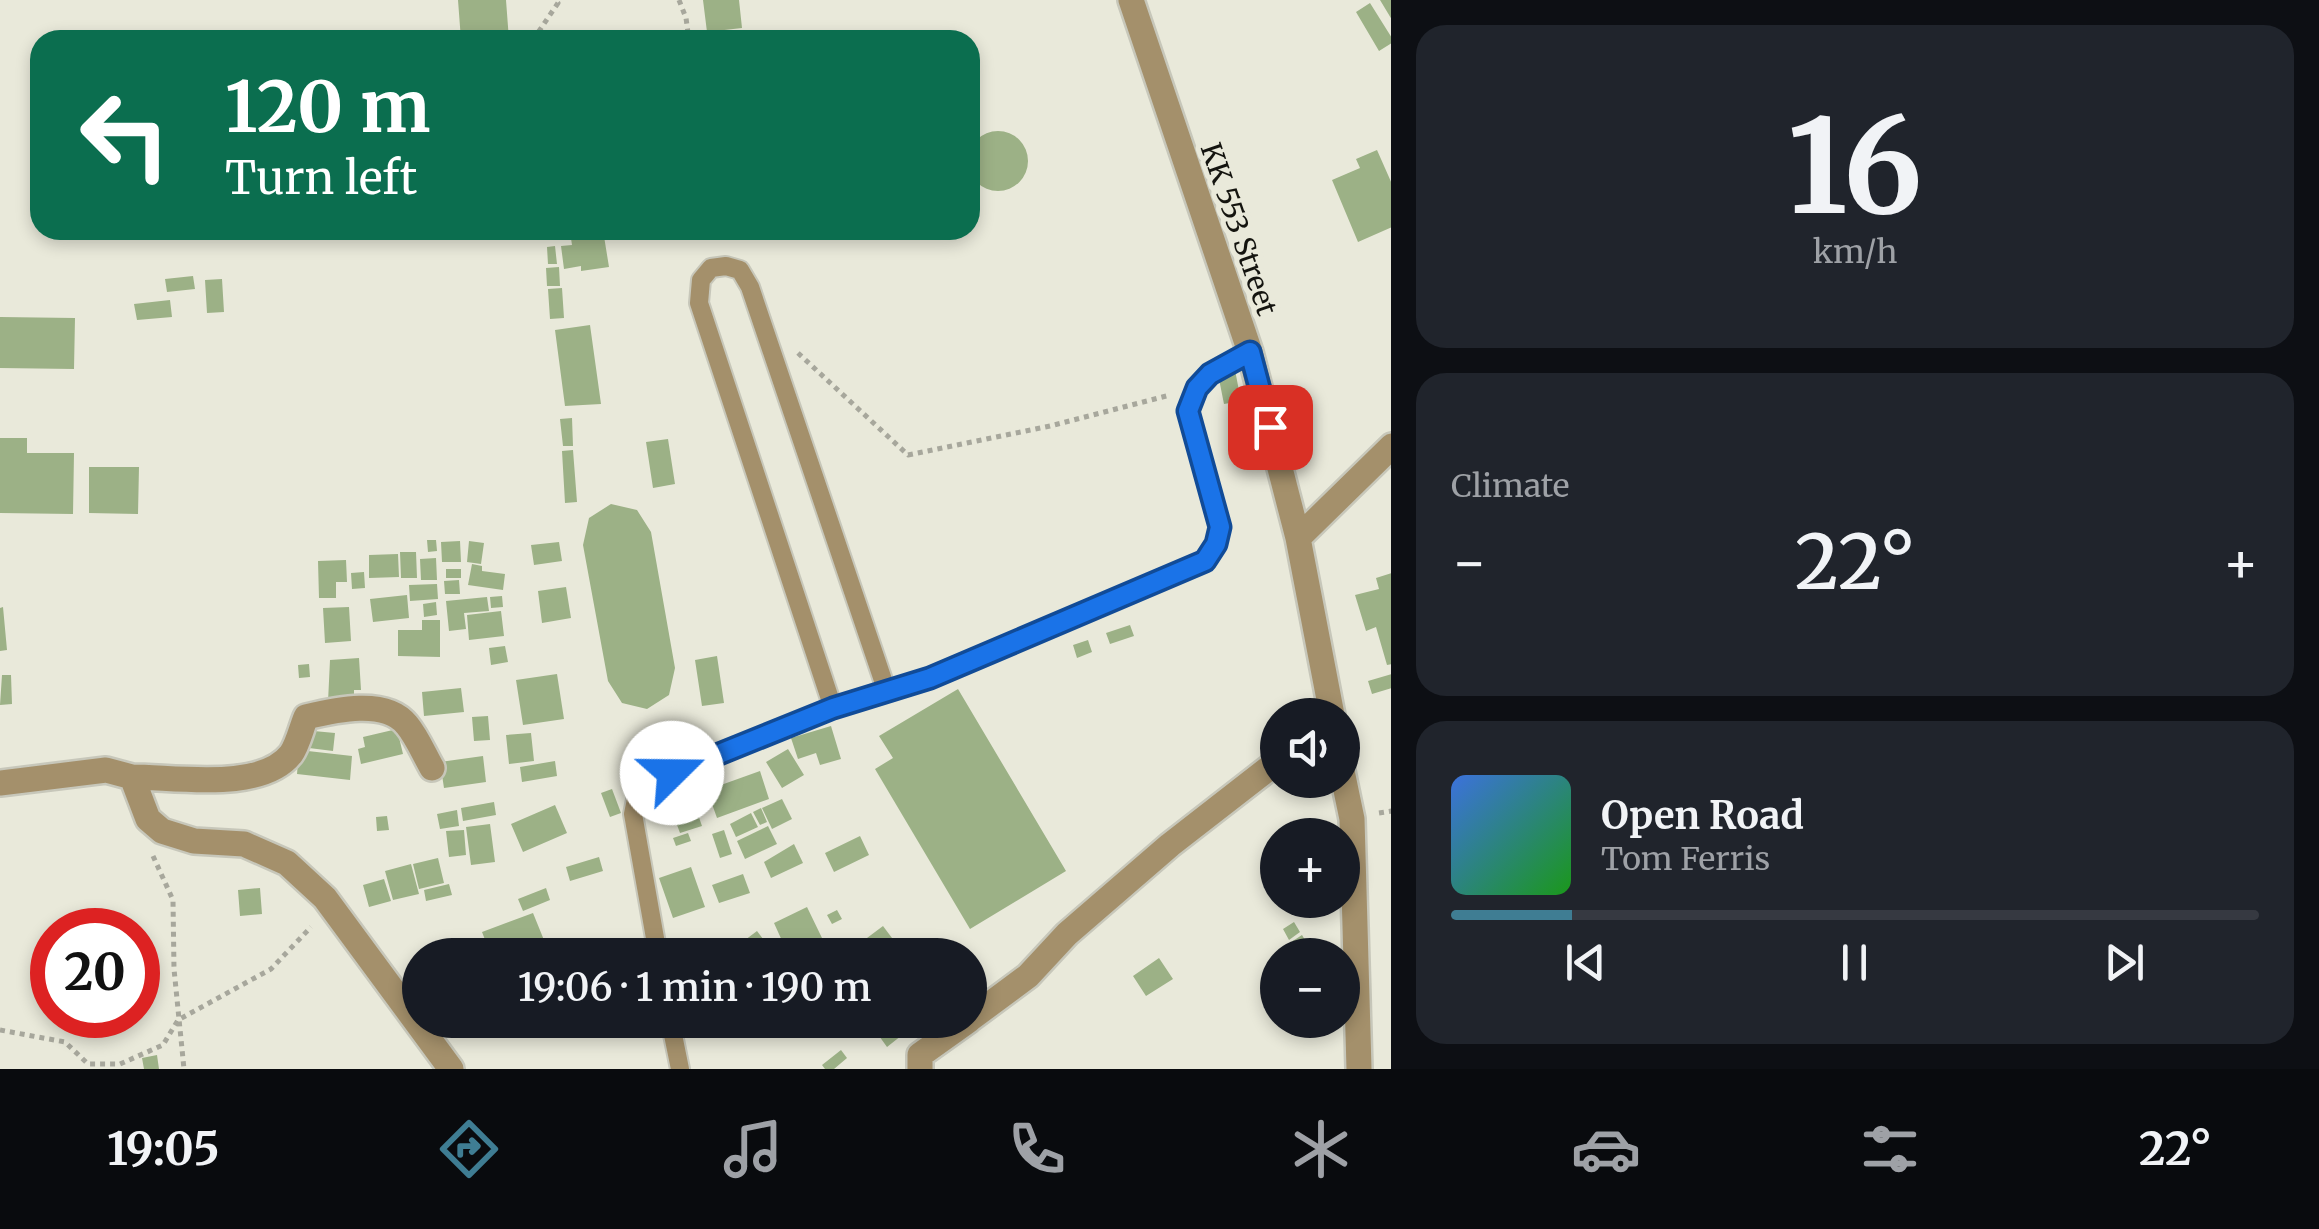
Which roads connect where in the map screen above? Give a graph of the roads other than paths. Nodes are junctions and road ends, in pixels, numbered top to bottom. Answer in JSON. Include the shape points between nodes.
{"nodes":[{"id":1,"x":1131,"y":0,"type":"edge"},
{"id":2,"x":1250,"y":352,"type":"junction"},
{"id":3,"x":1391,"y":447,"type":"edge"},
{"id":4,"x":1298,"y":538,"type":"junction"},
{"id":5,"x":886,"y":689,"type":"junction"},
{"id":6,"x":1326,"y":698,"type":"edge"},
{"id":7,"x":833,"y":708,"type":"junction"},
{"id":8,"x":432,"y":768,"type":"dead end"},
{"id":9,"x":1260,"y":774,"type":"edge"},
{"id":10,"x":132,"y":777,"type":"junction"},
{"id":11,"x":0,"y":783,"type":"edge"},
{"id":12,"x":1348,"y":798,"type":"edge"},
{"id":13,"x":655,"y":938,"type":"edge"},
{"id":14,"x":987,"y":1007,"type":"edge"},
{"id":15,"x":674,"y":1038,"type":"edge"},
{"id":16,"x":944,"y":1038,"type":"edge"},
{"id":17,"x":451,"y":1069,"type":"edge"},
{"id":18,"x":680,"y":1069,"type":"edge"},
{"id":19,"x":920,"y":1069,"type":"edge"},
{"id":20,"x":1359,"y":1069,"type":"edge"}],
"edges":[{"from":1,"to":2,"type":"street","name":"KK 553 Street"},
{"from":2,"to":4,"type":"street","name":"KK 553 Street"},
{"from":2,"to":5,"type":"lane","via":[[1210,374],[1188,411],[1220,527],[1205,561],[930,678]]},
{"from":3,"to":4,"type":"street"},
{"from":4,"to":6,"type":"street","name":"KK 553 Street"},
{"from":5,"to":7,"type":"lane"},
{"from":5,"to":7,"type":"lane","via":[[764,326],[740,270],[711,268],[701,280],[700,302]]},
{"from":7,"to":13,"type":"lane","via":[[640,786],[633,814]]},
{"from":8,"to":10,"type":"street","via":[[405,722],[385,710],[330,711],[306,718],[292,752],[275,770],[252,778]]},
{"from":9,"to":14,"type":"street"},
{"from":10,"to":11,"type":"street","via":[[106,770]]},
{"from":10,"to":17,"type":"street","via":[[148,818],[162,831],[244,844],[287,864],[325,898]]},
{"from":12,"to":20,"type":"street"},
{"from":15,"to":18,"type":"lane"},
{"from":16,"to":19,"type":"street","via":[[920,1055]]}]}
